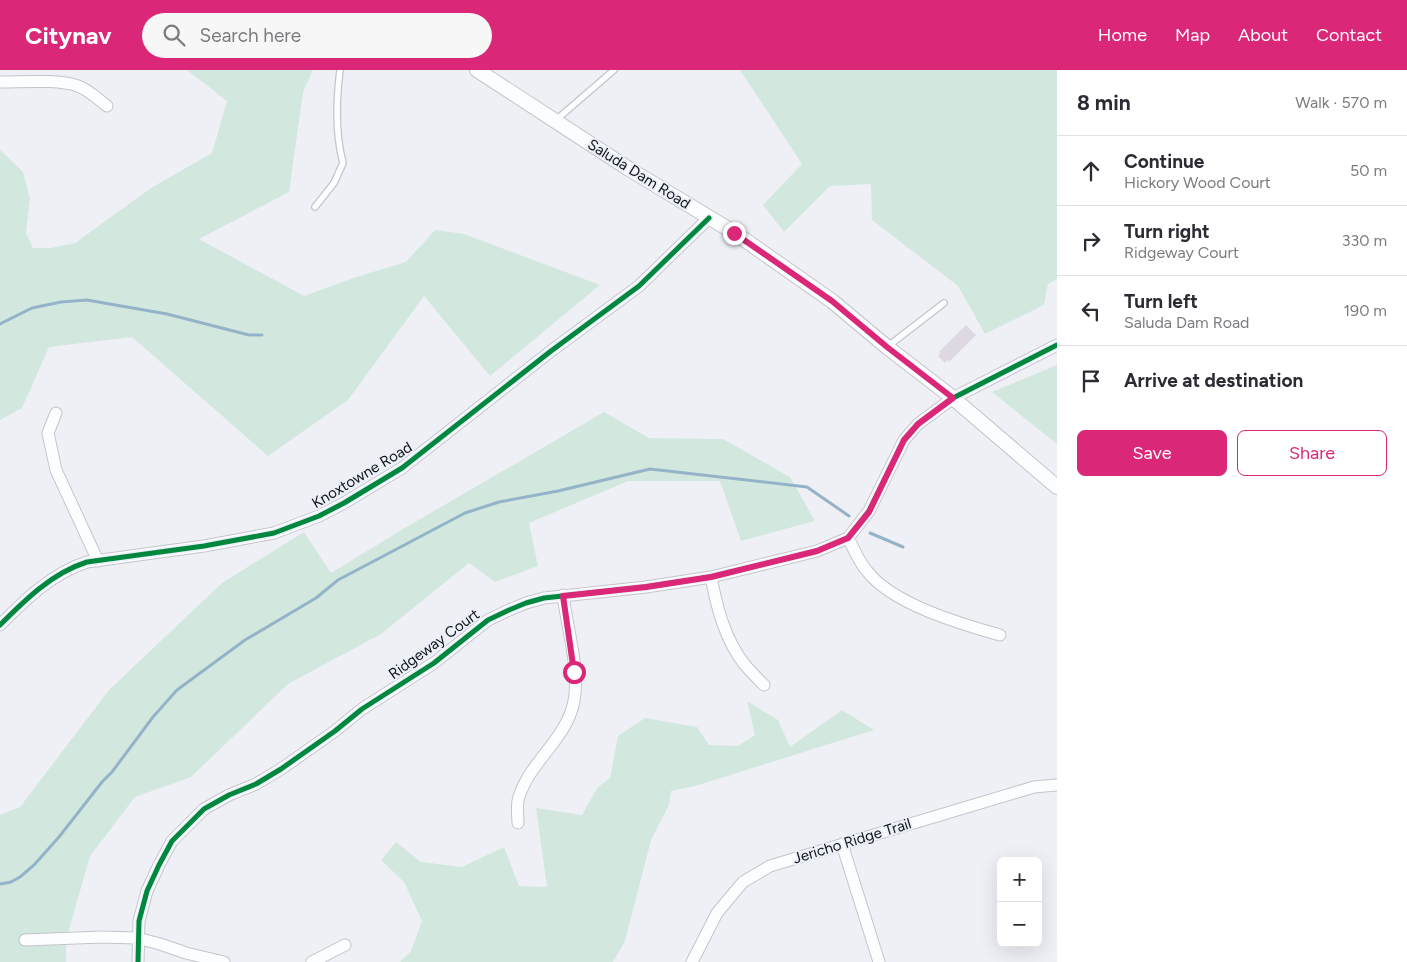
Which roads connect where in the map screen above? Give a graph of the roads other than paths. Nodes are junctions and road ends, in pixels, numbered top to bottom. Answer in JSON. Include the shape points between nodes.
{"nodes":[{"id":1,"x":340,"y":70,"type":"edge"},
{"id":2,"x":476,"y":70,"type":"edge"},
{"id":3,"x":614,"y":70,"type":"edge"},
{"id":4,"x":0,"y":82,"type":"edge"},
{"id":5,"x":107,"y":106,"type":"dead end"},
{"id":6,"x":554,"y":122,"type":"junction"},
{"id":7,"x":315,"y":207,"type":"dead end"},
{"id":8,"x":709,"y":218,"type":"junction"},
{"id":9,"x":944,"y":303,"type":"dead end"},
{"id":10,"x":1057,"y":345,"type":"edge"},
{"id":11,"x":887,"y":347,"type":"junction"},
{"id":12,"x":953,"y":398,"type":"junction"},
{"id":13,"x":56,"y":413,"type":"dead end"},
{"id":14,"x":1057,"y":487,"type":"edge"},
{"id":15,"x":848,"y":538,"type":"junction"},
{"id":16,"x":98,"y":561,"type":"junction"},
{"id":17,"x":711,"y":577,"type":"junction"},
{"id":18,"x":563,"y":596,"type":"junction"},
{"id":19,"x":0,"y":625,"type":"edge"},
{"id":20,"x":1000,"y":636,"type":"dead end"},
{"id":21,"x":764,"y":685,"type":"dead end"},
{"id":22,"x":1057,"y":785,"type":"edge"},
{"id":23,"x":518,"y":823,"type":"dead end"},
{"id":24,"x":842,"y":844,"type":"junction"},
{"id":25,"x":137,"y":938,"type":"junction"},
{"id":26,"x":25,"y":940,"type":"dead end"},
{"id":27,"x":345,"y":945,"type":"dead end"},
{"id":28,"x":138,"y":962,"type":"edge"},
{"id":29,"x":224,"y":962,"type":"edge"},
{"id":30,"x":312,"y":962,"type":"edge"},
{"id":31,"x":692,"y":962,"type":"edge"},
{"id":32,"x":878,"y":962,"type":"edge"}],
"edges":[{"from":1,"to":7,"type":"lane","via":[[336,117],[343,164],[334,183]]},
{"from":2,"to":6,"type":"street","name":"Saluda Dam Road"},
{"from":3,"to":6,"type":"lane"},
{"from":4,"to":5,"type":"street","via":[[64,83],[84,90]]},
{"from":6,"to":8,"type":"street","name":"Saluda Dam Road"},
{"from":8,"to":11,"type":"street","name":"Saluda Dam Road","via":[[832,301]]},
{"from":8,"to":16,"type":"street","name":"Knoxtowne Road","via":[[639,286],[402,468],[344,503],[274,533]]},
{"from":9,"to":11,"type":"lane"},
{"from":10,"to":12,"type":"street","name":"Ridgeway Court"},
{"from":11,"to":12,"type":"street","name":"Saluda Dam Road"},
{"from":12,"to":14,"type":"street","name":"Saluda Dam Road"},
{"from":12,"to":15,"type":"street","name":"Ridgeway Court","via":[[918,424],[904,440],[869,512]]},
{"from":13,"to":16,"type":"street","via":[[48,433],[56,470]]},
{"from":15,"to":17,"type":"street","name":"Ridgeway Court","via":[[817,551]]},
{"from":15,"to":20,"type":"street","via":[[867,572],[888,590],[939,616]]},
{"from":16,"to":19,"type":"street","name":"Knoxtowne Road","via":[[76,566],[48,582]]},
{"from":17,"to":18,"type":"street","name":"Ridgeway Court"},
{"from":17,"to":21,"type":"street","via":[[725,630],[745,665]]},
{"from":18,"to":23,"type":"street","via":[[574,672],[574,702],[563,727],[518,798]]},
{"from":18,"to":25,"type":"street","name":"Ridgeway Court","via":[[526,603],[488,620],[434,663],[362,709],[281,769],[204,809],[172,842],[159,865],[145,898]]},
{"from":22,"to":24,"type":"street","name":"Jericho Ridge Trail","via":[[1034,787]]},
{"from":24,"to":31,"type":"street","name":"Jericho Ridge Trail","via":[[770,866],[743,882],[717,913]]},
{"from":24,"to":32,"type":"street"},
{"from":25,"to":26,"type":"street"},
{"from":25,"to":28,"type":"street","name":"Ridgeway Court"},
{"from":25,"to":29,"type":"street"},
{"from":27,"to":30,"type":"street"}]}
